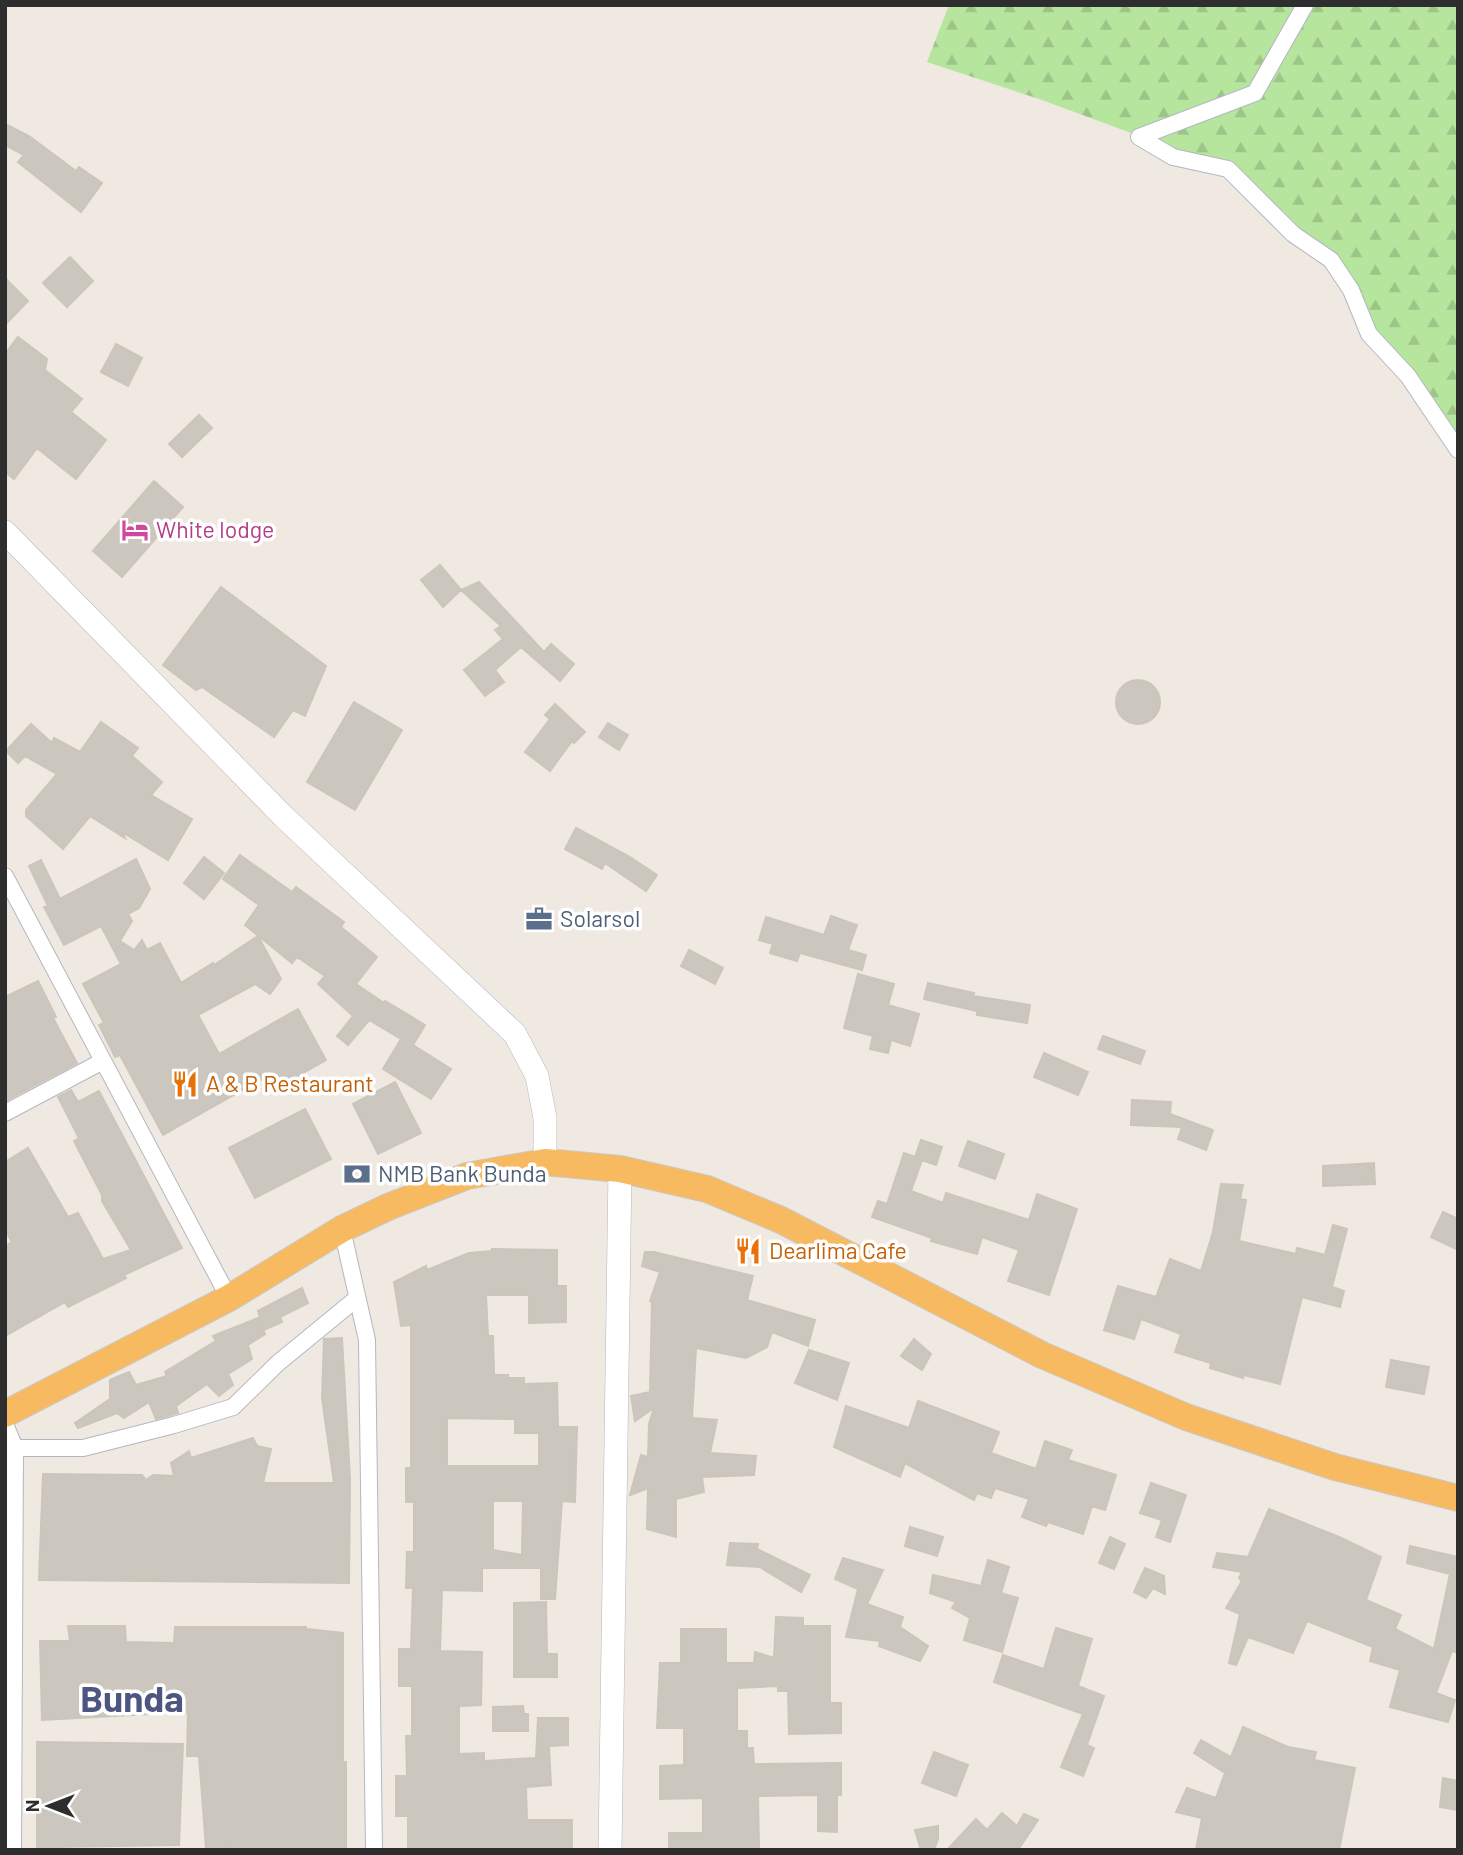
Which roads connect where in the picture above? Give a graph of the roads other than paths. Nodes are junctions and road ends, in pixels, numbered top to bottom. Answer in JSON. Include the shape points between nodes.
{"nodes":[{"id":1,"x":1305,"y":5,"type":"edge"},
{"id":2,"x":1458,"y":450,"type":"edge"},
{"id":3,"x":5,"y":532,"type":"edge"},
{"id":4,"x":5,"y":876,"type":"edge"},
{"id":5,"x":103,"y":1061,"type":"junction"},
{"id":6,"x":5,"y":1113,"type":"edge"},
{"id":7,"x":545,"y":1162,"type":"junction"},
{"id":8,"x":620,"y":1169,"type":"junction"},
{"id":9,"x":342,"y":1229,"type":"junction"},
{"id":10,"x":229,"y":1298,"type":"junction"},
{"id":11,"x":356,"y":1299,"type":"junction"},
{"id":12,"x":5,"y":1414,"type":"edge"},
{"id":13,"x":5,"y":1424,"type":"edge"},
{"id":14,"x":15,"y":1448,"type":"junction"},
{"id":15,"x":1458,"y":1498,"type":"edge"},
{"id":16,"x":10,"y":1594,"type":"edge"},
{"id":17,"x":13,"y":1850,"type":"edge"},
{"id":18,"x":374,"y":1850,"type":"edge"},
{"id":19,"x":610,"y":1850,"type":"edge"}],
"edges":[{"from":1,"to":2,"type":"street","via":[[1255,93],[1139,137],[1173,157],[1228,169],[1293,234],[1331,260],[1351,290],[1369,334],[1408,376]]},
{"from":3,"to":7,"type":"main road","via":[[283,816],[515,1034],[537,1076],[545,1118]]},
{"from":4,"to":5,"type":"street"},
{"from":5,"to":6,"type":"street"},
{"from":5,"to":10,"type":"street"},
{"from":7,"to":8,"type":"highway"},
{"from":7,"to":9,"type":"highway","via":[[467,1176]]},
{"from":8,"to":15,"type":"highway","via":[[707,1188],[780,1220],[1042,1355],[1186,1418],[1335,1467]]},
{"from":8,"to":19,"type":"main road"},
{"from":9,"to":10,"type":"highway"},
{"from":9,"to":11,"type":"street"},
{"from":10,"to":12,"type":"highway"},
{"from":11,"to":14,"type":"street","via":[[233,1406],[83,1448]]},
{"from":11,"to":18,"type":"street","via":[[367,1340]]},
{"from":13,"to":14,"type":"street"},
{"from":14,"to":16,"type":"street"},
{"from":16,"to":17,"type":"street"}]}
